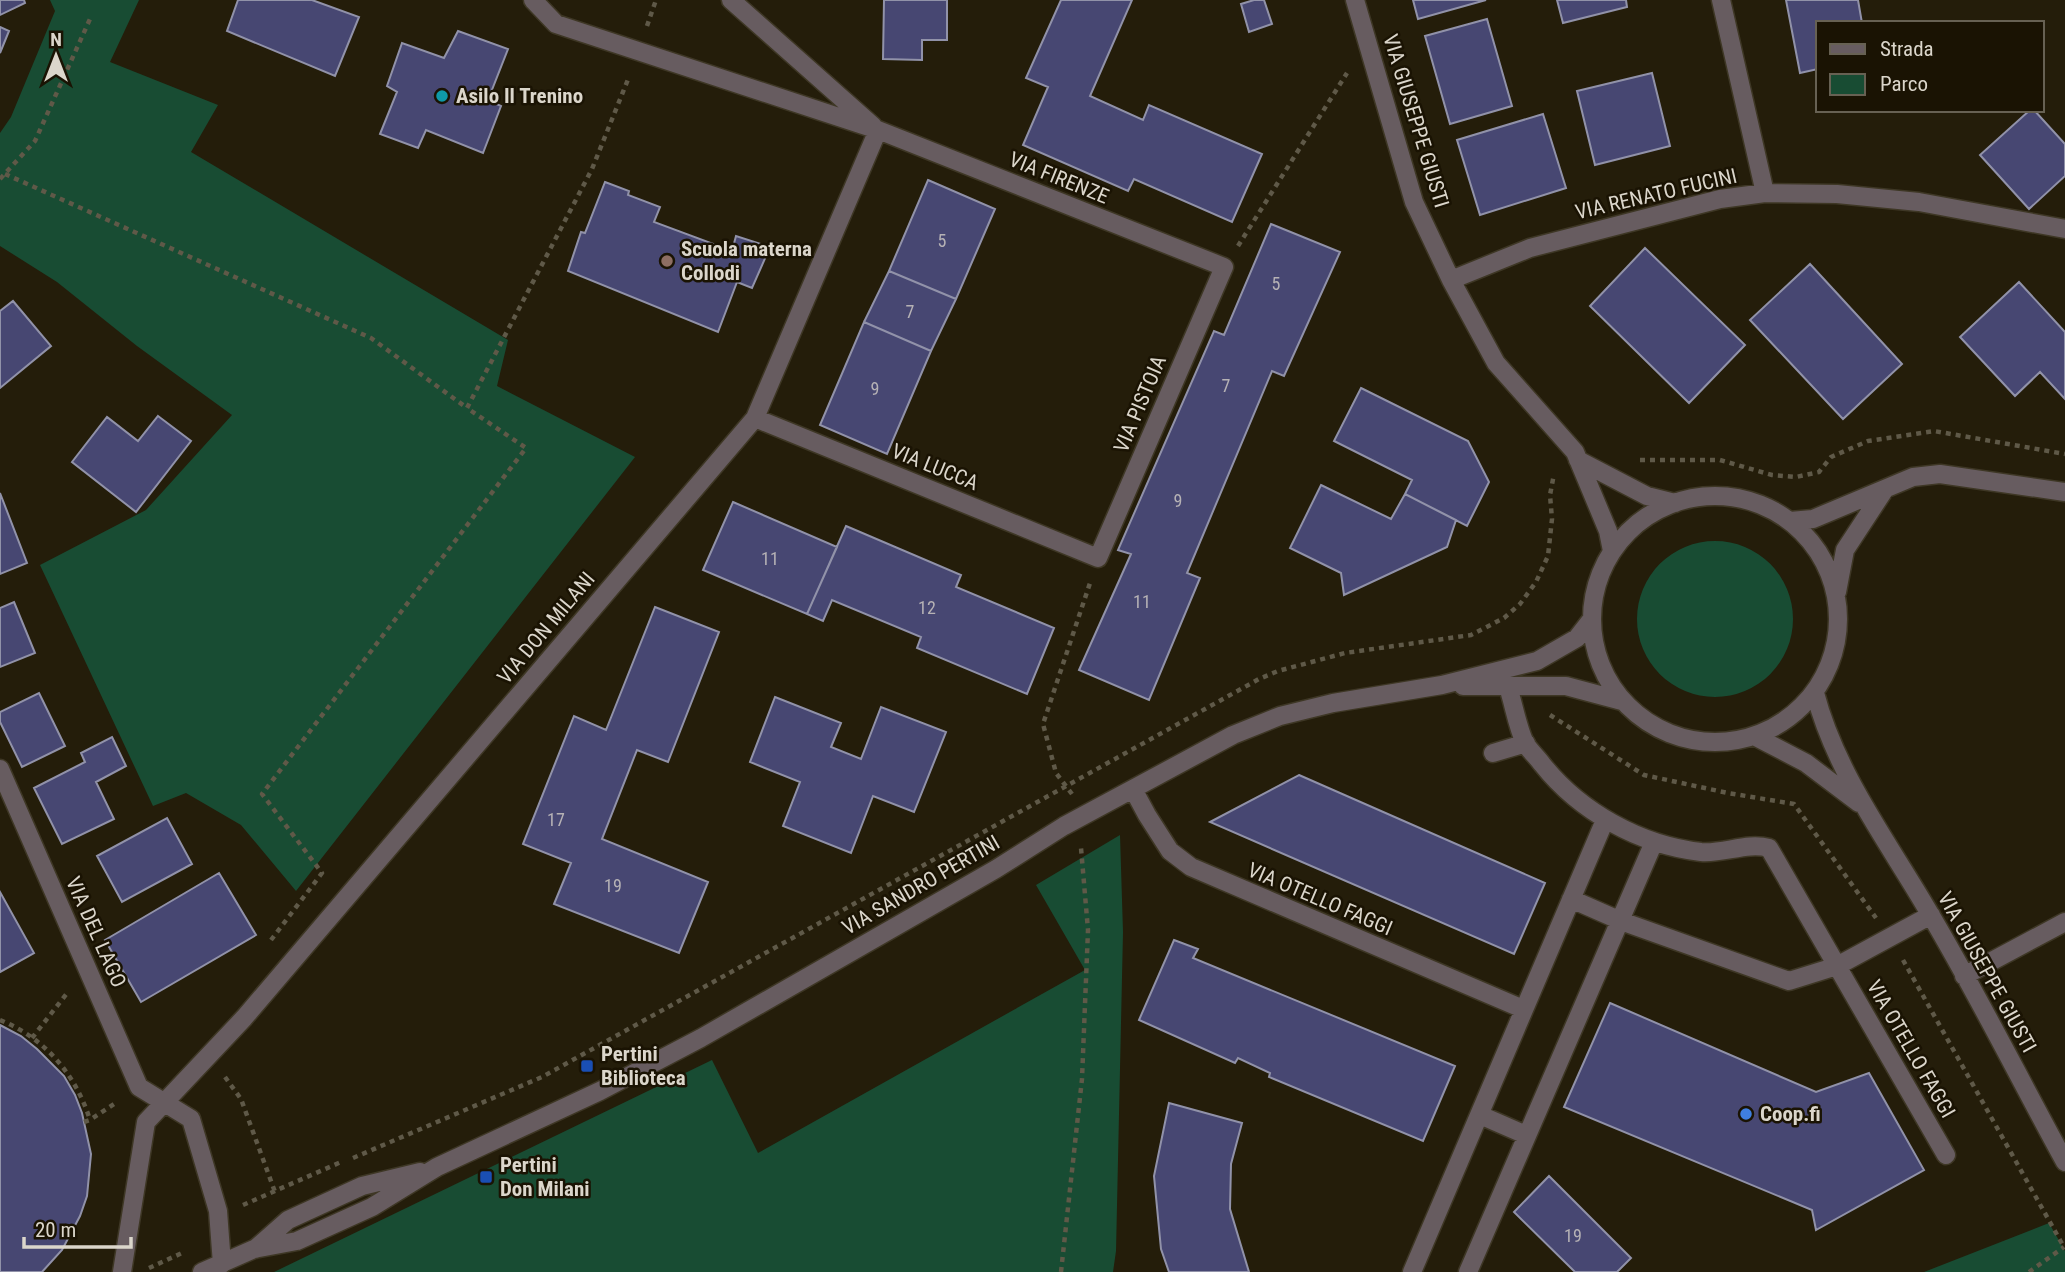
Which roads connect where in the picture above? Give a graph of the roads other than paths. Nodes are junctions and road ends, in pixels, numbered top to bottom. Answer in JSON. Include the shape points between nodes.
{"nodes":[{"id":1,"x":533,"y":0,"type":"edge"},
{"id":2,"x":731,"y":0,"type":"edge"},
{"id":3,"x":1355,"y":0,"type":"edge"},
{"id":4,"x":1721,"y":0,"type":"edge"},
{"id":5,"x":878,"y":130,"type":"junction"},
{"id":6,"x":1765,"y":192,"type":"junction"},
{"id":7,"x":2065,"y":229,"type":"edge"},
{"id":8,"x":1224,"y":267,"type":"joint"},
{"id":9,"x":1451,"y":280,"type":"junction"},
{"id":10,"x":755,"y":418,"type":"junction"},
{"id":11,"x":1576,"y":456,"type":"junction"},
{"id":12,"x":1885,"y":489,"type":"junction"},
{"id":13,"x":2065,"y":492,"type":"edge"},
{"id":14,"x":1675,"y":503,"type":"junction"},
{"id":15,"x":1790,"y":521,"type":"junction"},
{"id":16,"x":1612,"y":551,"type":"junction"},
{"id":17,"x":1098,"y":558,"type":"joint"},
{"id":18,"x":1836,"y":595,"type":"junction"},
{"id":19,"x":1591,"y":620,"type":"junction"},
{"id":20,"x":1442,"y":685,"type":"junction"},
{"id":21,"x":1508,"y":687,"type":"junction"},
{"id":22,"x":1815,"y":693,"type":"junction"},
{"id":23,"x":1622,"y":701,"type":"junction"},
{"id":24,"x":1756,"y":737,"type":"junction"},
{"id":25,"x":1525,"y":743,"type":"junction"},
{"id":26,"x":1493,"y":753,"type":"dead end"},
{"id":27,"x":0,"y":769,"type":"edge"},
{"id":28,"x":1133,"y":789,"type":"junction"},
{"id":29,"x":1865,"y":807,"type":"junction"},
{"id":30,"x":1605,"y":820,"type":"junction"},
{"id":31,"x":1654,"y":842,"type":"junction"},
{"id":32,"x":1571,"y":899,"type":"junction"},
{"id":33,"x":1931,"y":915,"type":"junction"},
{"id":34,"x":1621,"y":921,"type":"junction"},
{"id":35,"x":2065,"y":922,"type":"edge"},
{"id":36,"x":1837,"y":966,"type":"junction"},
{"id":37,"x":1964,"y":976,"type":"junction"},
{"id":38,"x":1523,"y":1009,"type":"junction"},
{"id":39,"x":164,"y":1101,"type":"junction"},
{"id":40,"x":1480,"y":1115,"type":"junction"},
{"id":41,"x":1526,"y":1135,"type":"junction"},
{"id":42,"x":1946,"y":1155,"type":"dead end"},
{"id":43,"x":2065,"y":1162,"type":"edge"},
{"id":44,"x":222,"y":1264,"type":"junction"},
{"id":45,"x":122,"y":1272,"type":"edge"},
{"id":46,"x":202,"y":1272,"type":"edge"},
{"id":47,"x":1412,"y":1272,"type":"edge"},
{"id":48,"x":1468,"y":1272,"type":"edge"}],
"edges":[{"from":1,"to":5,"type":"street","name":"VIA FIRENZE","via":[[555,24]]},
{"from":2,"to":5,"type":"street","name":"VIA FIRENZE"},
{"from":3,"to":9,"type":"street","name":"VIA GIUSEPPE GIUSTI","via":[[1414,202]]},
{"from":4,"to":6,"type":"street","name":"VIA RENATO FUCINI"},
{"from":5,"to":8,"type":"street","name":"VIA FIRENZE"},
{"from":5,"to":10,"type":"street","name":"VIA DON MILANI"},
{"from":6,"to":7,"type":"street","via":[[1919,202]]},
{"from":6,"to":9,"type":"street","name":"VIA RENATO FUCINI","via":[[1720,198],[1530,248]]},
{"from":8,"to":17,"type":"street","name":"VIA PISTOIA"},
{"from":9,"to":11,"type":"street","name":"VIA GIUSEPPE GIUSTI","via":[[1496,363]]},
{"from":10,"to":17,"type":"street","name":"VIA LUCCA"},
{"from":10,"to":39,"type":"street","name":"VIA DON MILANI","via":[[244,1018]]},
{"from":11,"to":14,"type":"street","name":"VIA GIUSEPPE GIUSTI","via":[[1647,496]]},
{"from":11,"to":16,"type":"street","name":"VIA GIUSEPPE GIUSTI"},
{"from":12,"to":13,"type":"street","via":[[1913,477],[1940,474]]},
{"from":12,"to":15,"type":"street","via":[[1814,519]]},
{"from":12,"to":18,"type":"street","via":[[1845,550]]},
{"from":14,"to":15,"type":"street","name":"VIA GIUSEPPE GIUSTI","via":[[1735,498],[1764,506]]},
{"from":14,"to":16,"type":"street","name":"VIA GIUSEPPE GIUSTI","via":[[1651,514]]},
{"from":15,"to":18,"type":"street","name":"VIA GIUSEPPE GIUSTI","via":[[1824,561]]},
{"from":16,"to":19,"type":"street","name":"VIA GIUSEPPE GIUSTI","via":[[1597,583]]},
{"from":18,"to":22,"type":"street","name":"VIA GIUSEPPE GIUSTI","via":[[1838,629],[1831,662]]},
{"from":19,"to":20,"type":"street","name":"VIA SANDRO PERTINI","via":[[1577,638],[1537,661]]},
{"from":19,"to":23,"type":"street","name":"VIA GIUSEPPE GIUSTI","via":[[1594,649],[1605,677]]},
{"from":20,"to":21,"type":"street","name":"VIA SANDRO PERTINI"},
{"from":20,"to":28,"type":"street","name":"VIA SANDRO PERTINI","via":[[1280,716],[1233,735]]},
{"from":21,"to":23,"type":"street","name":"VIA SANDRO PERTINI","via":[[1566,686]]},
{"from":21,"to":25,"type":"street","name":"VIA OTELLO FAGGI"},
{"from":22,"to":24,"type":"street","name":"VIA GIUSEPPE GIUSTI","via":[[1788,719]]},
{"from":22,"to":29,"type":"street","name":"VIA GIUSEPPE GIUSTI"},
{"from":23,"to":24,"type":"street","name":"VIA GIUSEPPE GIUSTI","via":[[1661,731],[1672,734],[1707,743]]},
{"from":24,"to":29,"type":"street","name":"VIA GIUSEPPE GIUSTI","via":[[1806,763]]},
{"from":25,"to":26,"type":"street"},
{"from":25,"to":30,"type":"street","name":"VIA OTELLO FAGGI","via":[[1553,778]]},
{"from":27,"to":39,"type":"street","name":"VIA DEL LAGO","via":[[139,1087]]},
{"from":28,"to":38,"type":"street","name":"VIA OTELLO FAGGI","via":[[1170,851],[1191,867]]},
{"from":28,"to":44,"type":"street","name":"VIA SANDRO PERTINI","via":[[701,1038],[600,1091],[437,1167],[362,1186],[288,1220],[254,1249]]},
{"from":29,"to":33,"type":"street","name":"VIA GIUSEPPE GIUSTI"},
{"from":30,"to":31,"type":"street","name":"VIA OTELLO FAGGI"},
{"from":30,"to":32,"type":"street"},
{"from":31,"to":34,"type":"street"},
{"from":31,"to":36,"type":"street","name":"VIA OTELLO FAGGI","via":[[1705,853],[1759,845],[1769,848]]},
{"from":32,"to":34,"type":"street","name":"VIA OTELLO FAGGI"},
{"from":32,"to":38,"type":"street"},
{"from":33,"to":36,"type":"street","name":"VIA OTELLO FAGGI"},
{"from":33,"to":37,"type":"street","name":"VIA GIUSEPPE GIUSTI"},
{"from":34,"to":36,"type":"street","name":"VIA OTELLO FAGGI","via":[[1789,981]]},
{"from":34,"to":41,"type":"street"},
{"from":35,"to":37,"type":"street"},
{"from":36,"to":42,"type":"street","name":"VIA OTELLO FAGGI"},
{"from":37,"to":43,"type":"street","name":"VIA GIUSEPPE GIUSTI"},
{"from":38,"to":40,"type":"street"},
{"from":39,"to":44,"type":"street","via":[[191,1119],[218,1211]]},
{"from":39,"to":45,"type":"street","via":[[146,1122]]},
{"from":40,"to":41,"type":"street"},
{"from":40,"to":47,"type":"street"},
{"from":41,"to":48,"type":"street"},
{"from":44,"to":46,"type":"street","name":"VIA SANDRO PERTINI"}]}
